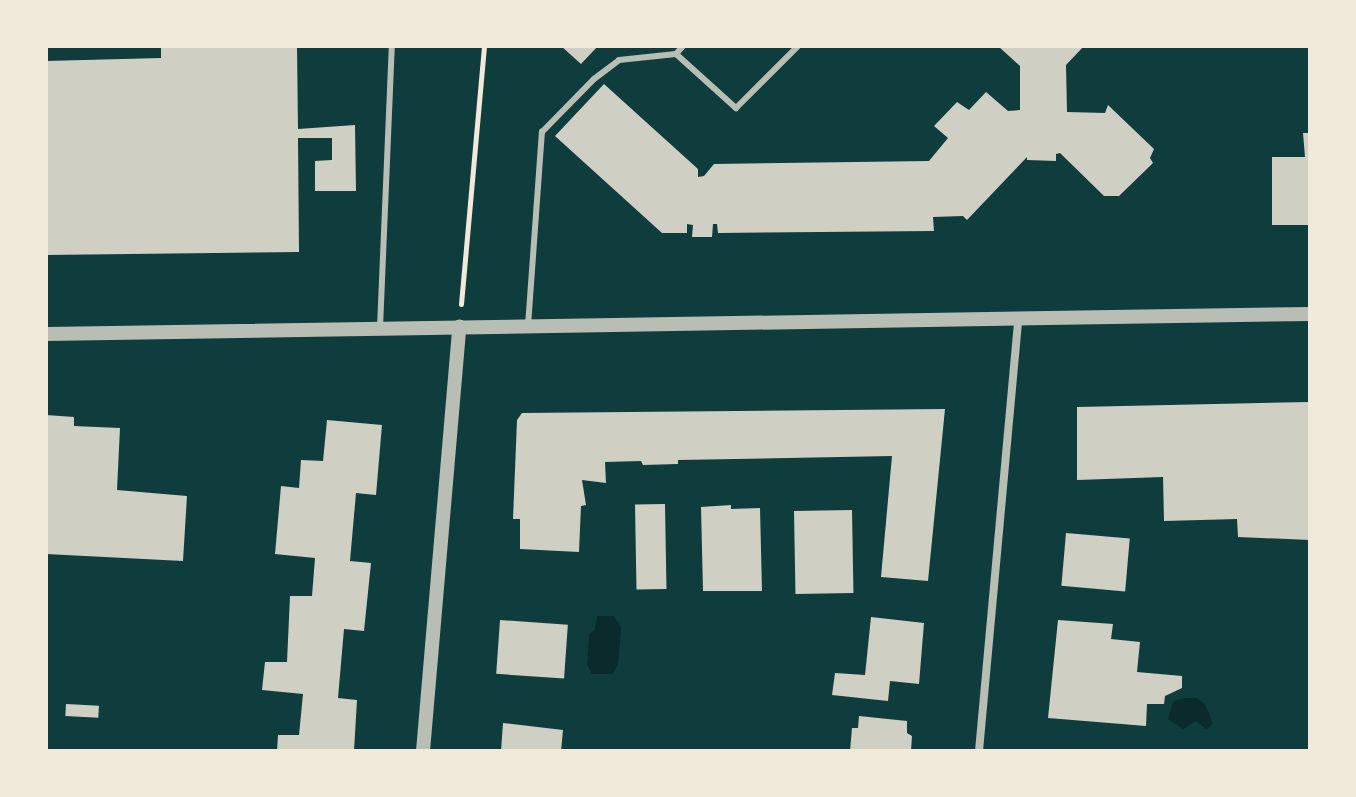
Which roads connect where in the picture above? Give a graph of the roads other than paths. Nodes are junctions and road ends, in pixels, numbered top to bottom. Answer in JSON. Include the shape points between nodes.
{"nodes":[{"id":1,"x":392,"y":46,"type":"edge"},
{"id":2,"x":683,"y":46,"type":"edge"},
{"id":3,"x":798,"y":46,"type":"edge"},
{"id":4,"x":676,"y":54,"type":"junction"},
{"id":5,"x":1310,"y":314,"type":"edge"},
{"id":6,"x":1018,"y":319,"type":"junction"},
{"id":7,"x":528,"y":326,"type":"junction"},
{"id":8,"x":459,"y":327,"type":"junction"},
{"id":9,"x":380,"y":328,"type":"junction"},
{"id":10,"x":46,"y":334,"type":"edge"},
{"id":11,"x":423,"y":751,"type":"edge"},
{"id":12,"x":979,"y":751,"type":"edge"}],
"edges":[{"from":1,"to":9,"type":"lane"},
{"from":2,"to":4,"type":"lane"},
{"from":3,"to":4,"type":"lane","via":[[736,108]]},
{"from":4,"to":7,"type":"lane","via":[[619,60],[542,132]]},
{"from":5,"to":6,"type":"street"},
{"from":6,"to":7,"type":"street"},
{"from":6,"to":12,"type":"street"},
{"from":7,"to":8,"type":"street"},
{"from":8,"to":9,"type":"street"},
{"from":8,"to":11,"type":"street"},
{"from":9,"to":10,"type":"street"}]}
